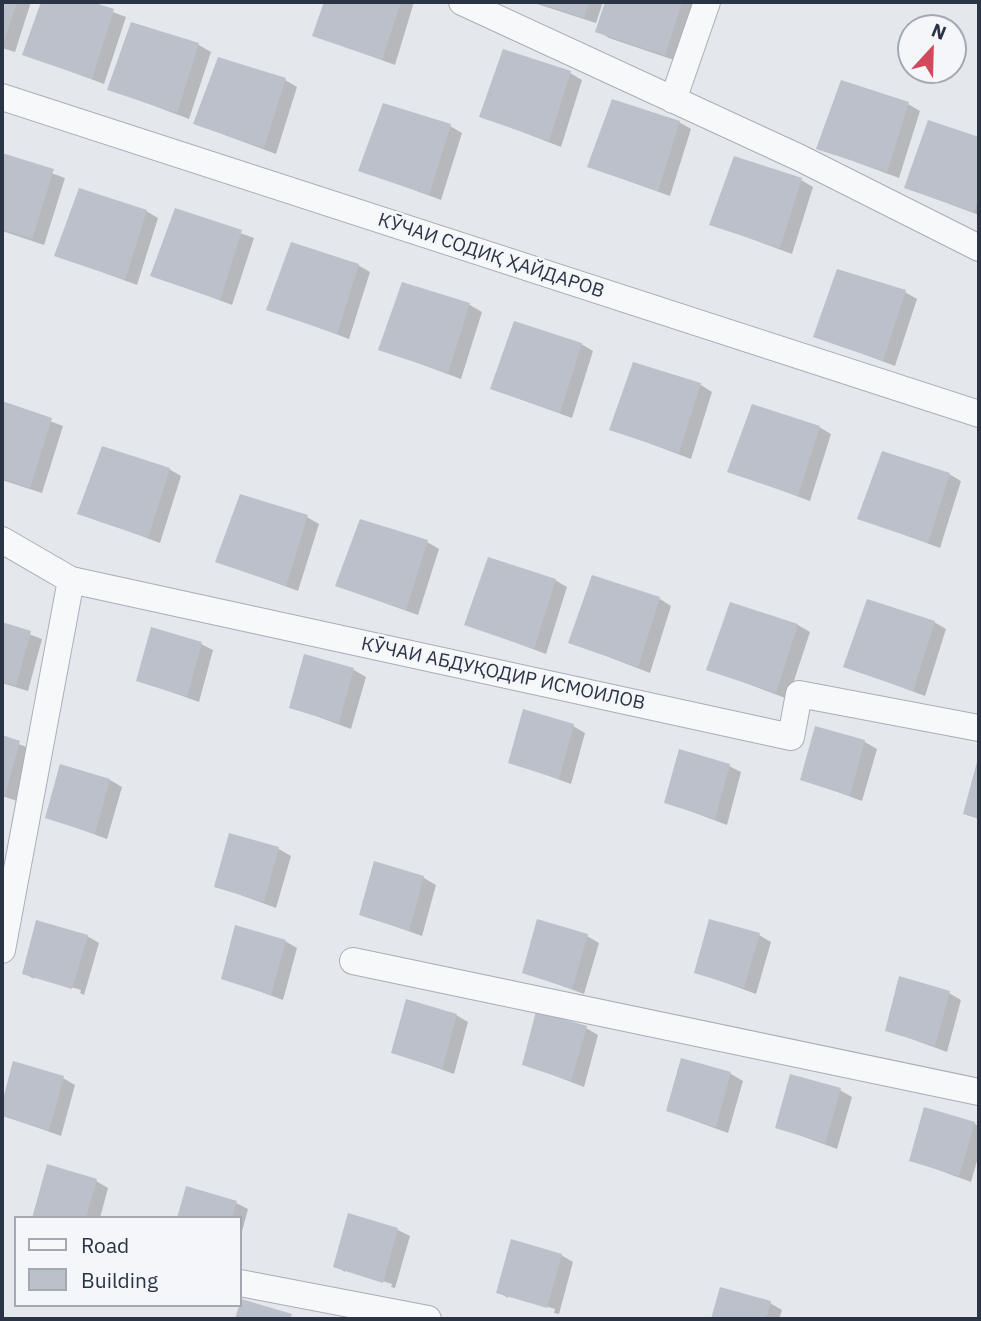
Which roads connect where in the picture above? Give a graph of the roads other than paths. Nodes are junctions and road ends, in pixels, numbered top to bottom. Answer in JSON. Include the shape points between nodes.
{"nodes":[{"id":1,"x":462,"y":2,"type":"edge"},
{"id":2,"x":707,"y":2,"type":"edge"},
{"id":3,"x":2,"y":97,"type":"edge"},
{"id":4,"x":673,"y":100,"type":"junction"},
{"id":5,"x":979,"y":248,"type":"edge"},
{"id":6,"x":979,"y":415,"type":"edge"},
{"id":7,"x":2,"y":540,"type":"edge"},
{"id":8,"x":71,"y":580,"type":"junction"},
{"id":9,"x":979,"y":728,"type":"edge"},
{"id":10,"x":2,"y":950,"type":"edge"},
{"id":11,"x":353,"y":961,"type":"dead end"},
{"id":12,"x":979,"y":1092,"type":"edge"},
{"id":13,"x":242,"y":1283,"type":"edge"},
{"id":14,"x":428,"y":1319,"type":"edge"}],
"edges":[{"from":1,"to":4,"type":"street"},
{"from":2,"to":4,"type":"street"},
{"from":3,"to":6,"type":"street","name":"КӮЧАИ СОДИҚ ҲАЙДАРОВ"},
{"from":4,"to":5,"type":"street"},
{"from":7,"to":8,"type":"street","name":"КӮЧАИ АБДУҚОДИР ИСМОИЛОВ"},
{"from":8,"to":9,"type":"street","name":"КӮЧАИ АБДУҚОДИР ИСМОИЛОВ","via":[[792,737],[799,694]]},
{"from":8,"to":10,"type":"street"},
{"from":11,"to":12,"type":"street"},
{"from":13,"to":14,"type":"street"}]}
